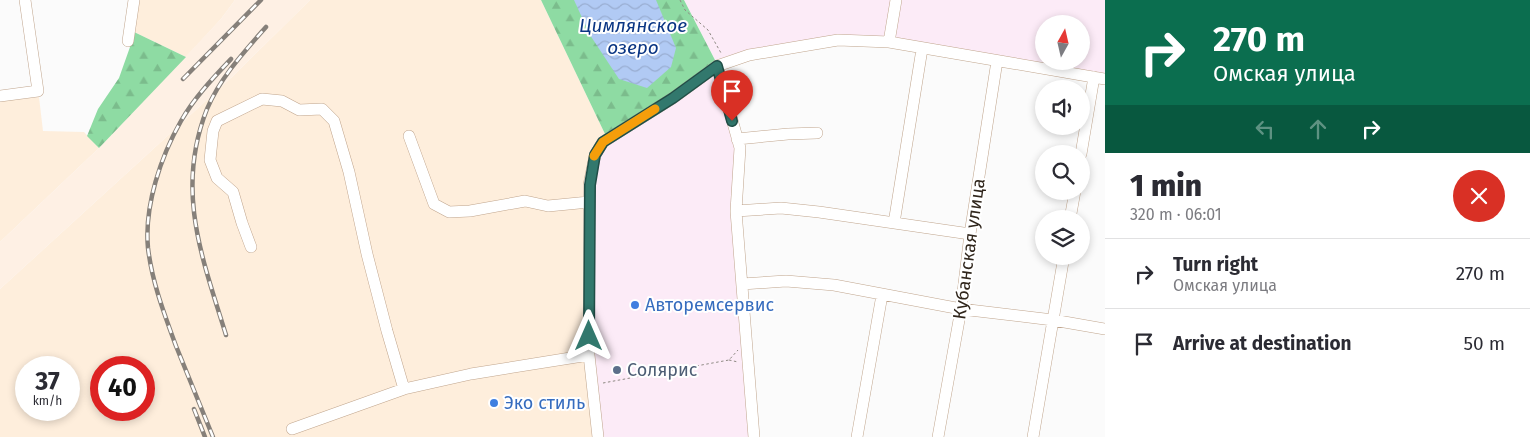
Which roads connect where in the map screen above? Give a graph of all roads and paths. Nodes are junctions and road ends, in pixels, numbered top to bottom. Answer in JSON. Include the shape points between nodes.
{"nodes":[{"id":1,"x":25,"y":0,"type":"edge"},
{"id":2,"x":134,"y":0,"type":"edge"},
{"id":3,"x":680,"y":0,"type":"edge"},
{"id":4,"x":896,"y":0,"type":"edge"},
{"id":5,"x":128,"y":41,"type":"dead end"},
{"id":6,"x":889,"y":42,"type":"junction"},
{"id":7,"x":922,"y":49,"type":"junction"},
{"id":8,"x":997,"y":61,"type":"junction"},
{"id":9,"x":721,"y":64,"type":"junction"},
{"id":10,"x":1100,"y":78,"type":"edge"},
{"id":11,"x":0,"y":96,"type":"edge"},
{"id":12,"x":817,"y":133,"type":"dead end"},
{"id":13,"x":409,"y":136,"type":"dead end"},
{"id":14,"x":737,"y":139,"type":"junction"},
{"id":15,"x":1083,"y":145,"type":"edge"},
{"id":16,"x":590,"y":202,"type":"junction"},
{"id":17,"x":736,"y":211,"type":"junction"},
{"id":18,"x":894,"y":223,"type":"junction"},
{"id":19,"x":970,"y":234,"type":"junction"},
{"id":20,"x":251,"y":247,"type":"dead end"},
{"id":21,"x":1062,"y":265,"type":"edge"},
{"id":22,"x":742,"y":284,"type":"junction"},
{"id":23,"x":882,"y":295,"type":"junction"},
{"id":24,"x":961,"y":309,"type":"junction"},
{"id":25,"x":1053,"y":320,"type":"junction"},
{"id":26,"x":1105,"y":329,"type":"edge"},
{"id":27,"x":746,"y":341,"type":"junction"},
{"id":28,"x":589,"y":355,"type":"junction"},
{"id":29,"x":593,"y":385,"type":"junction"},
{"id":30,"x":404,"y":388,"type":"junction"},
{"id":31,"x":292,"y":429,"type":"dead end"},
{"id":32,"x":598,"y":437,"type":"edge"},
{"id":33,"x":754,"y":437,"type":"edge"},
{"id":34,"x":857,"y":437,"type":"edge"},
{"id":35,"x":938,"y":437,"type":"edge"},
{"id":36,"x":1033,"y":437,"type":"edge"}],
"edges":[{"from":1,"to":11,"type":"street","via":[[38,91]]},
{"from":2,"to":5,"type":"street"},
{"from":3,"to":9,"type":"path","via":[[685,10],[708,30]]},
{"from":4,"to":6,"type":"street"},
{"from":6,"to":7,"type":"street"},
{"from":6,"to":9,"type":"street","via":[[838,40],[749,55]]},
{"from":7,"to":8,"type":"street"},
{"from":7,"to":18,"type":"street"},
{"from":8,"to":10,"type":"street"},
{"from":8,"to":19,"type":"street","name":"Кубанская улица"},
{"from":9,"to":14,"type":"street"},
{"from":9,"to":16,"type":"street","via":[[603,142],[595,155]]},
{"from":10,"to":15,"type":"street"},
{"from":12,"to":14,"type":"street"},
{"from":13,"to":16,"type":"street","via":[[434,204],[449,212],[525,201],[548,206]]},
{"from":14,"to":17,"type":"street","via":[[740,148]]},
{"from":16,"to":28,"type":"street"},
{"from":17,"to":18,"type":"street","via":[[781,208]]},
{"from":17,"to":22,"type":"street"},
{"from":18,"to":19,"type":"street"},
{"from":19,"to":24,"type":"street","name":"Кубанская улица"},
{"from":20,"to":30,"type":"street","via":[[233,192],[217,178],[210,160],[212,131],[217,122],[262,99],[282,101],[299,110],[322,109],[334,121],[349,172],[367,254]]},
{"from":21,"to":25,"type":"street"},
{"from":22,"to":23,"type":"street","via":[[786,281]]},
{"from":22,"to":27,"type":"street"},
{"from":23,"to":24,"type":"street"},
{"from":23,"to":34,"type":"street"},
{"from":24,"to":25,"type":"street"},
{"from":24,"to":35,"type":"street","name":"Кубанская улица"},
{"from":25,"to":26,"type":"street"},
{"from":25,"to":36,"type":"street"},
{"from":27,"to":29,"type":"path","via":[[729,360]]},
{"from":27,"to":33,"type":"street"},
{"from":28,"to":29,"type":"street"},
{"from":28,"to":30,"type":"street"},
{"from":29,"to":32,"type":"street"},
{"from":30,"to":31,"type":"street"}]}
